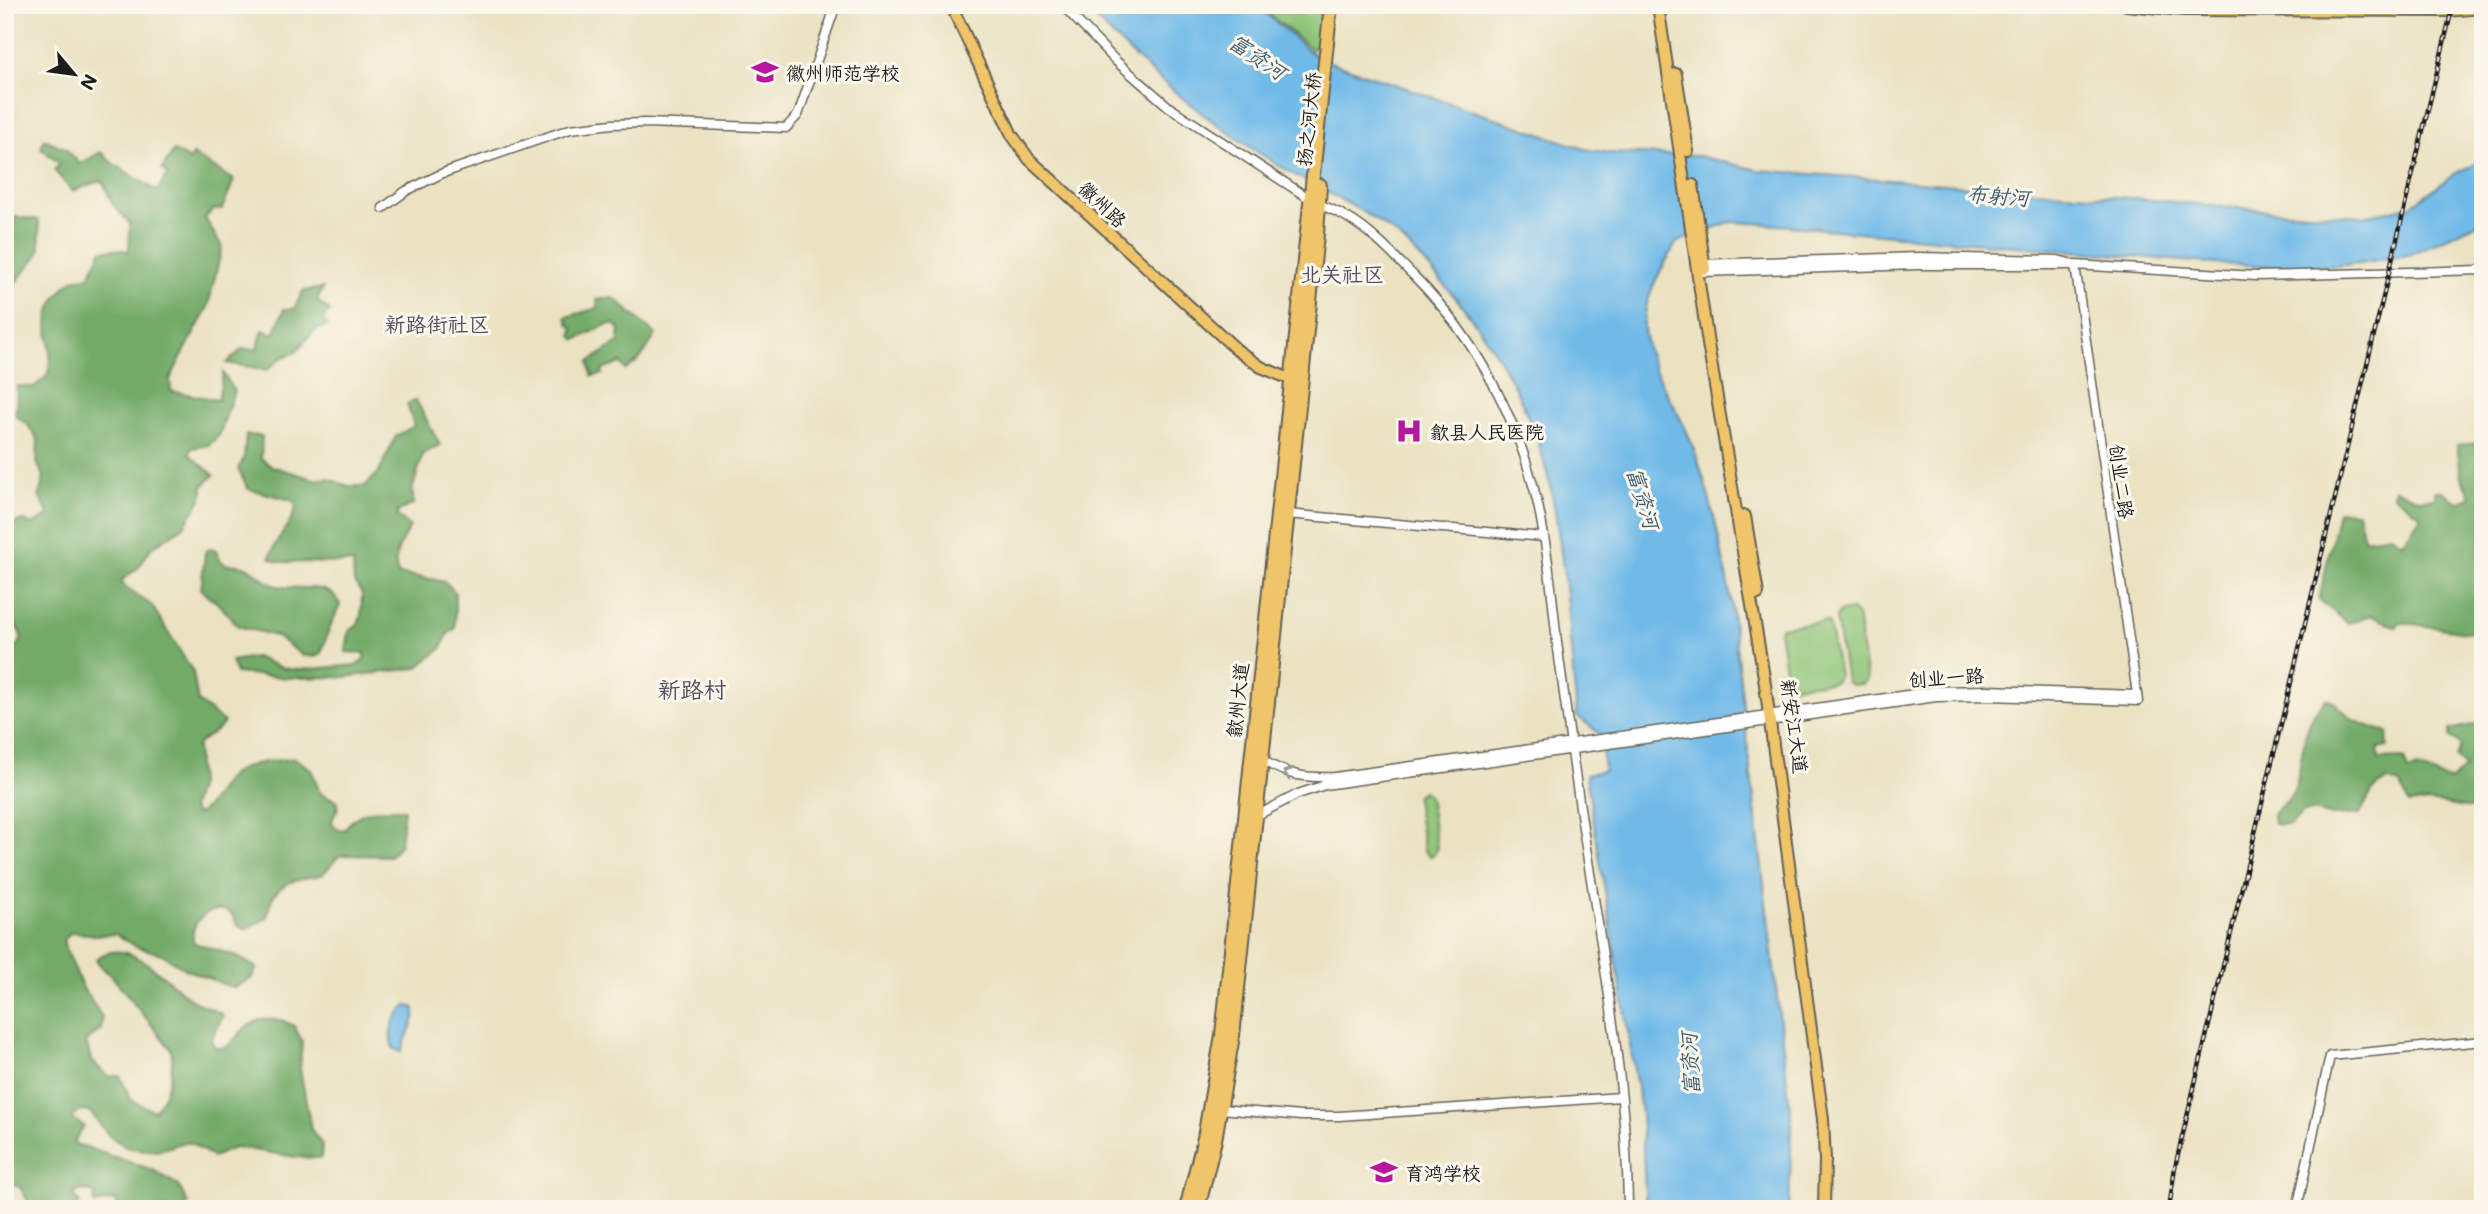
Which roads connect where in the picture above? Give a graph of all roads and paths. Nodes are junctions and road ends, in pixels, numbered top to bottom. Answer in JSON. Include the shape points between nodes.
{"nodes":[{"id":1,"x":836,"y":5,"type":"edge"},
{"id":2,"x":951,"y":5,"type":"edge"},
{"id":3,"x":1062,"y":5,"type":"edge"},
{"id":4,"x":1331,"y":5,"type":"edge"},
{"id":5,"x":1339,"y":5,"type":"edge"},
{"id":6,"x":1658,"y":5,"type":"edge"},
{"id":7,"x":1666,"y":5,"type":"edge"},
{"id":8,"x":2126,"y":5,"type":"edge"},
{"id":9,"x":2483,"y":8,"type":"edge"},
{"id":10,"x":1331,"y":48,"type":"junction"},
{"id":11,"x":1683,"y":145,"type":"junction"},
{"id":12,"x":1315,"y":197,"type":"junction"},
{"id":13,"x":383,"y":208,"type":"dead end"},
{"id":14,"x":2075,"y":265,"type":"junction"},
{"id":15,"x":1701,"y":268,"type":"junction"},
{"id":16,"x":2483,"y":270,"type":"edge"},
{"id":17,"x":1290,"y":379,"type":"junction"},
{"id":18,"x":1287,"y":514,"type":"junction"},
{"id":19,"x":1543,"y":537,"type":"junction"},
{"id":20,"x":2138,"y":698,"type":"joint"},
{"id":21,"x":1768,"y":718,"type":"junction"},
{"id":22,"x":1571,"y":746,"type":"junction"},
{"id":23,"x":1262,"y":760,"type":"junction"},
{"id":24,"x":1256,"y":816,"type":"junction"},
{"id":25,"x":2483,"y":1041,"type":"edge"},
{"id":26,"x":1621,"y":1097,"type":"junction"},
{"id":27,"x":1221,"y":1110,"type":"junction"},
{"id":28,"x":1186,"y":1209,"type":"edge"},
{"id":29,"x":1198,"y":1209,"type":"edge"},
{"id":30,"x":1628,"y":1209,"type":"edge"},
{"id":31,"x":1824,"y":1209,"type":"edge"},
{"id":32,"x":1831,"y":1209,"type":"edge"},
{"id":33,"x":2297,"y":1209,"type":"edge"}],
"edges":[{"from":1,"to":13,"type":"street","via":[[797,115],[786,128],[646,123],[570,129],[443,173]]},
{"from":2,"to":17,"type":"main road","name":"徽州路","via":[[1012,135],[1029,159],[1237,350]]},
{"from":3,"to":12,"type":"street","via":[[1160,100]]},
{"from":4,"to":10,"type":"highway"},
{"from":5,"to":10,"type":"highway"},
{"from":6,"to":11,"type":"main road"},
{"from":7,"to":11,"type":"main road"},
{"from":8,"to":9,"type":"main road","via":[[2184,10]]},
{"from":10,"to":12,"type":"highway","name":"扬之河大桥"},
{"from":11,"to":15,"type":"main road","name":"新安江大道"},
{"from":12,"to":17,"type":"highway","name":"歙州大道"},
{"from":12,"to":18,"type":"highway","name":"歙州大道"},
{"from":12,"to":19,"type":"street","via":[[1377,240],[1463,334],[1513,427],[1530,476]]},
{"from":14,"to":15,"type":"street"},
{"from":14,"to":16,"type":"street","via":[[2256,276]]},
{"from":14,"to":20,"type":"street","name":"创业二路"},
{"from":15,"to":21,"type":"main road","name":"新安江大道"},
{"from":17,"to":28,"type":"highway","name":"歙州大道","via":[[1222,1035]]},
{"from":18,"to":19,"type":"street"},
{"from":18,"to":23,"type":"highway","name":"歙州大道"},
{"from":19,"to":22,"type":"street"},
{"from":20,"to":21,"type":"street","name":"创业一路","via":[[1936,697]]},
{"from":21,"to":22,"type":"street","name":"创业一路"},
{"from":21,"to":31,"type":"main road","name":"新安江大道","via":[[1823,1119]]},
{"from":21,"to":32,"type":"main road","name":"新安江大道","via":[[1830,1118]]},
{"from":22,"to":23,"type":"street","one_way":true,"via":[[1326,778],[1292,775]]},
{"from":22,"to":24,"type":"street","via":[[1325,785]]},
{"from":22,"to":26,"type":"street"},
{"from":23,"to":24,"type":"highway","name":"歙州大道"},
{"from":24,"to":27,"type":"highway","name":"歙州大道"},
{"from":25,"to":33,"type":"street","via":[[2330,1056]]},
{"from":26,"to":27,"type":"street","via":[[1339,1116]]},
{"from":26,"to":30,"type":"street"},
{"from":27,"to":29,"type":"highway","name":"歙州大道"}]}
